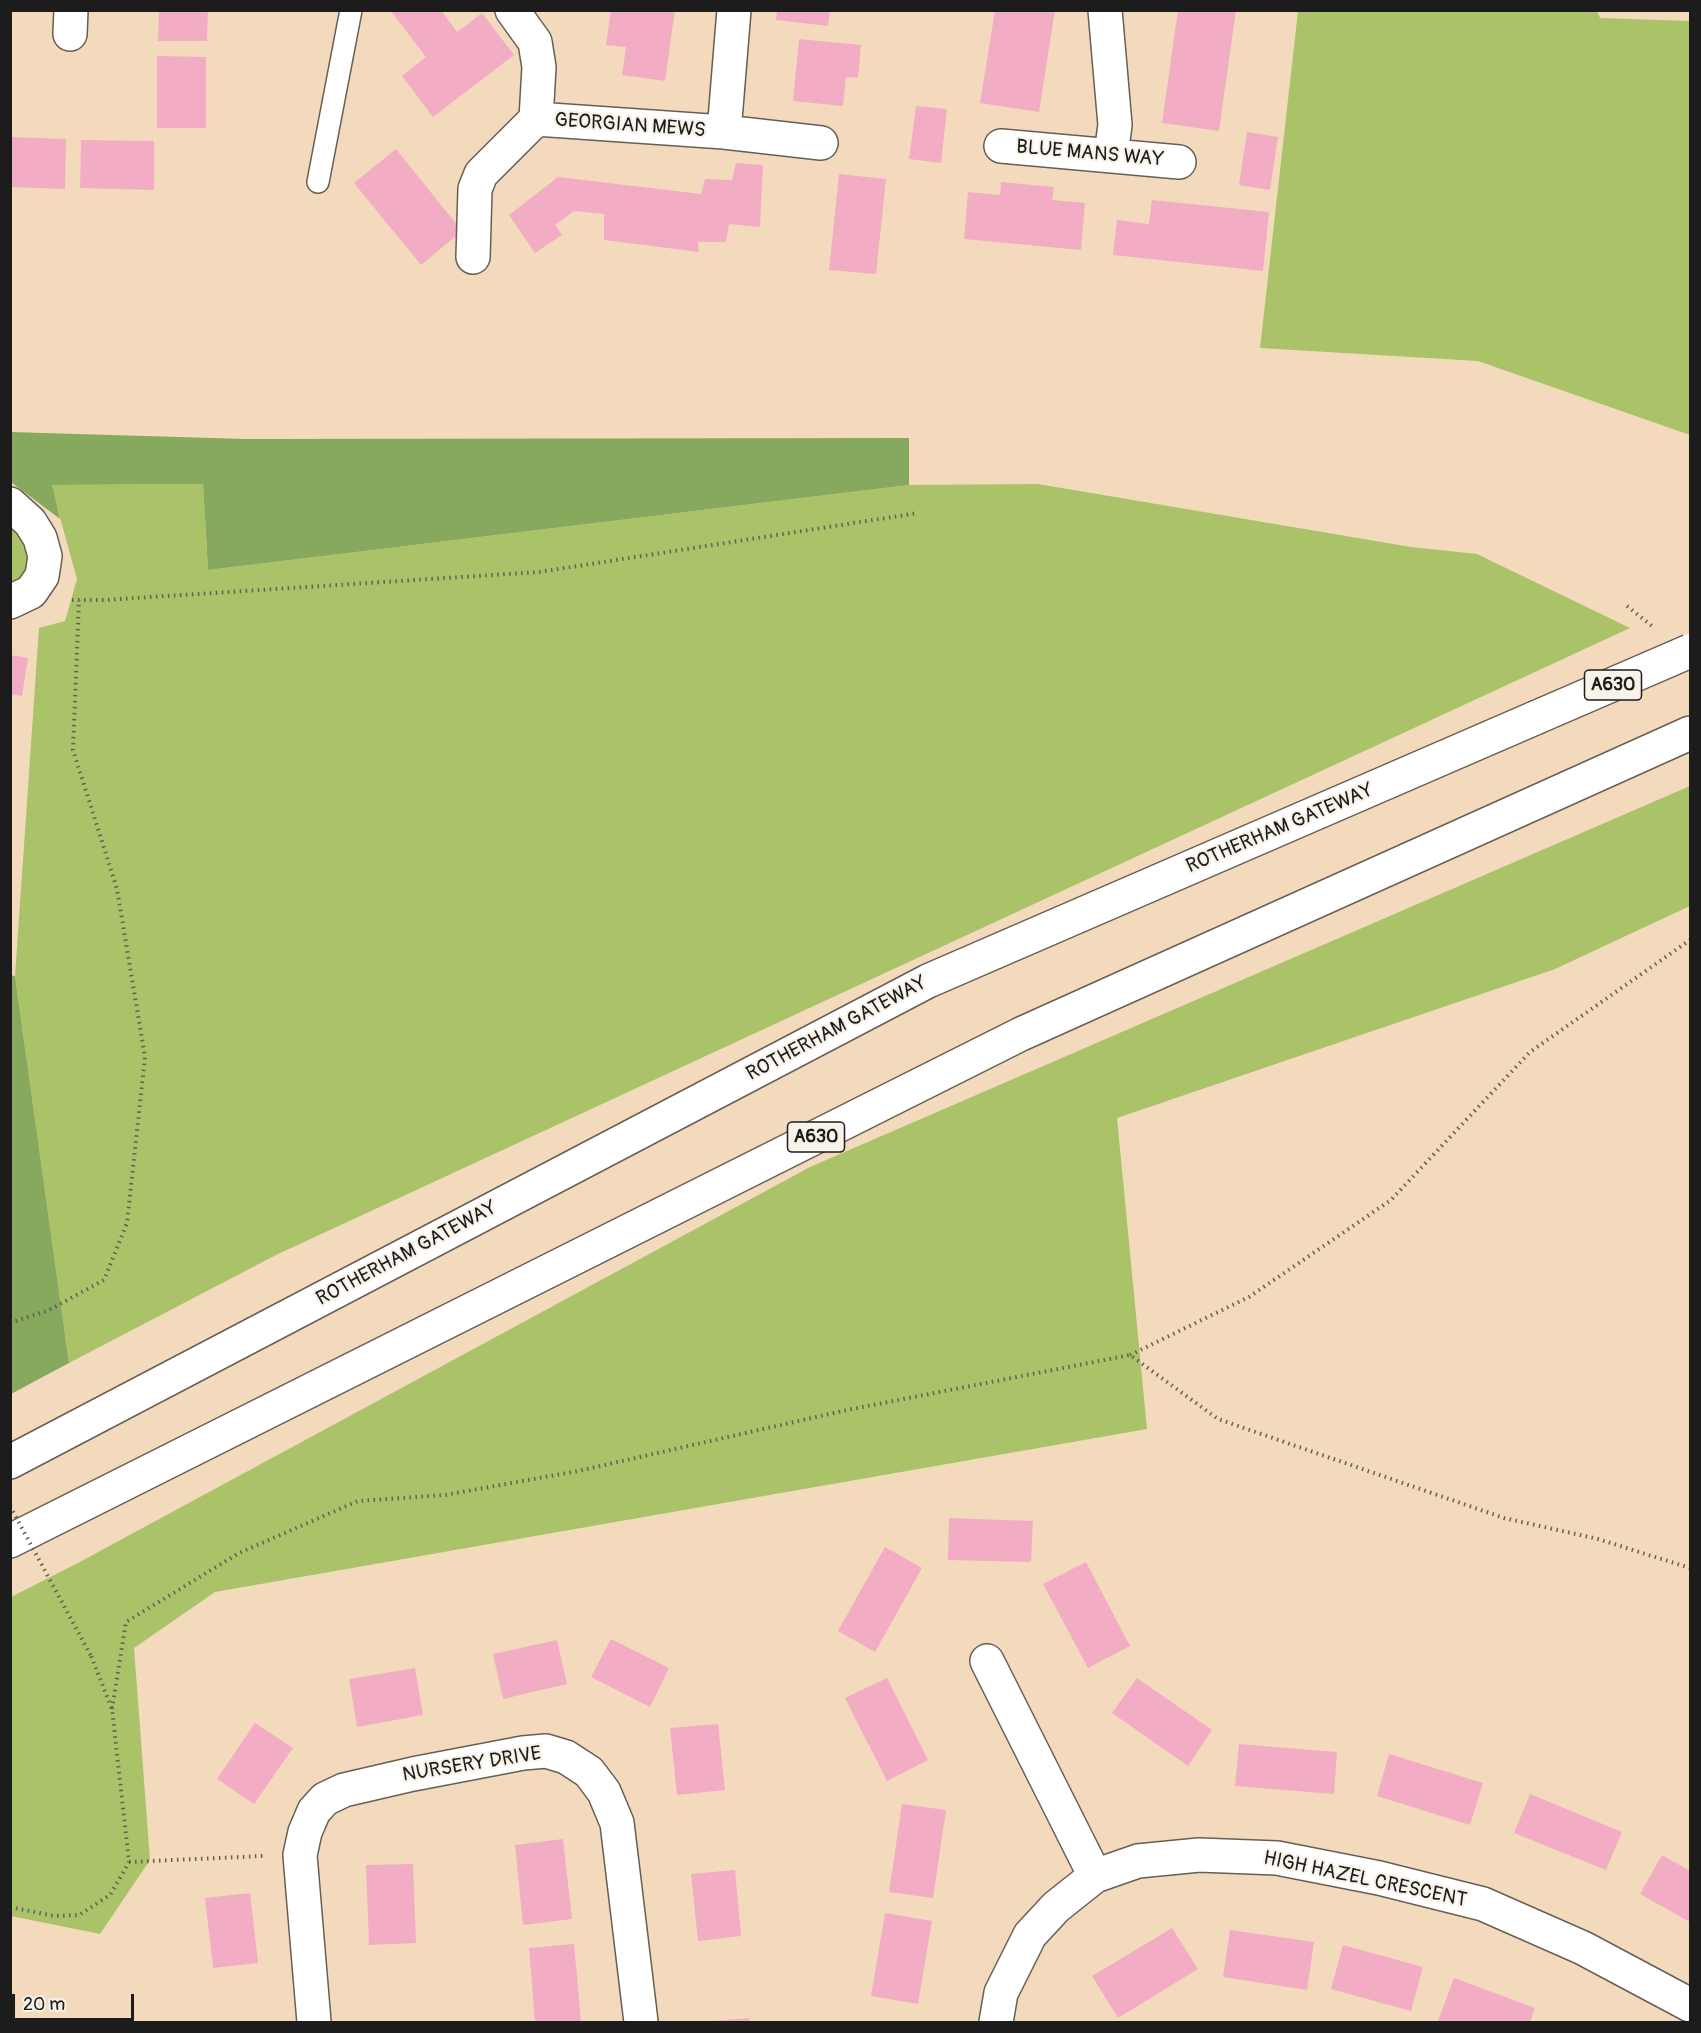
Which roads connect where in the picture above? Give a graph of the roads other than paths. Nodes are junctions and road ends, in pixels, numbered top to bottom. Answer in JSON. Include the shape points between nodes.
{"nodes":[{"id":1,"x":351,"y":10,"type":"edge"},
{"id":2,"x":512,"y":10,"type":"edge"},
{"id":3,"x":734,"y":10,"type":"edge"},
{"id":4,"x":1105,"y":10,"type":"edge"},
{"id":5,"x":536,"y":119,"type":"junction"},
{"id":6,"x":724,"y":132,"type":"junction"},
{"id":7,"x":822,"y":144,"type":"dead end"},
{"id":8,"x":1001,"y":146,"type":"dead end"},
{"id":9,"x":1111,"y":155,"type":"junction"},
{"id":10,"x":1179,"y":162,"type":"dead end"},
{"id":11,"x":318,"y":182,"type":"dead end"},
{"id":12,"x":473,"y":257,"type":"dead end"},
{"id":13,"x":10,"y":504,"type":"edge"},
{"id":14,"x":10,"y":602,"type":"edge"},
{"id":15,"x":1690,"y":651,"type":"edge"},
{"id":16,"x":1690,"y":733,"type":"edge"},
{"id":17,"x":10,"y":1462,"type":"edge"},
{"id":18,"x":10,"y":1541,"type":"edge"},
{"id":19,"x":987,"y":1661,"type":"dead end"},
{"id":20,"x":1095,"y":1876,"type":"junction"},
{"id":21,"x":1690,"y":2005,"type":"edge"},
{"id":22,"x":314,"y":2022,"type":"edge"},
{"id":23,"x":641,"y":2022,"type":"edge"},
{"id":24,"x":996,"y":2022,"type":"edge"}],
"edges":[{"from":1,"to":11,"type":"lane"},
{"from":2,"to":5,"type":"main road","name":"GEORGIAN MEWS","via":[[535,42],[539,67]]},
{"from":3,"to":6,"type":"main road","name":"GEORGIAN MEWS"},
{"from":4,"to":9,"type":"main road","via":[[1115,125]]},
{"from":5,"to":6,"type":"main road","name":"GEORGIAN MEWS"},
{"from":5,"to":12,"type":"main road","name":"GEORGIAN MEWS","via":[[481,174],[475,189]]},
{"from":6,"to":7,"type":"main road","name":"GEORGIAN MEWS"},
{"from":8,"to":9,"type":"main road","name":"BLUE MANS WAY"},
{"from":9,"to":10,"type":"main road","name":"BLUE MANS WAY"},
{"from":13,"to":14,"type":"main road","via":[[30,522],[45,556],[42,576],[32,592]]},
{"from":15,"to":17,"type":"main road","name":"ROTHERHAM GATEWAY","number":"A630","bridge":true,"via":[[928,981]]},
{"from":16,"to":18,"type":"main road","number":"A630","via":[[1021,1034]]},
{"from":19,"to":20,"type":"main road"},
{"from":20,"to":21,"type":"main road","name":"HIGH HAZEL CRESCENT","via":[[1138,1861],[1200,1855],[1277,1858],[1379,1878],[1484,1904],[1583,1948]]},
{"from":20,"to":24,"type":"main road","name":"HIGH HAZEL CRESCENT","via":[[1056,1907],[1030,1935],[1001,1993]]},
{"from":22,"to":23,"type":"main road","name":"NURSERY DRIVE","via":[[300,1855],[314,1811],[325,1799],[344,1790],[413,1773],[546,1751],[566,1757],[589,1772],[604,1792],[617,1823]]}]}
